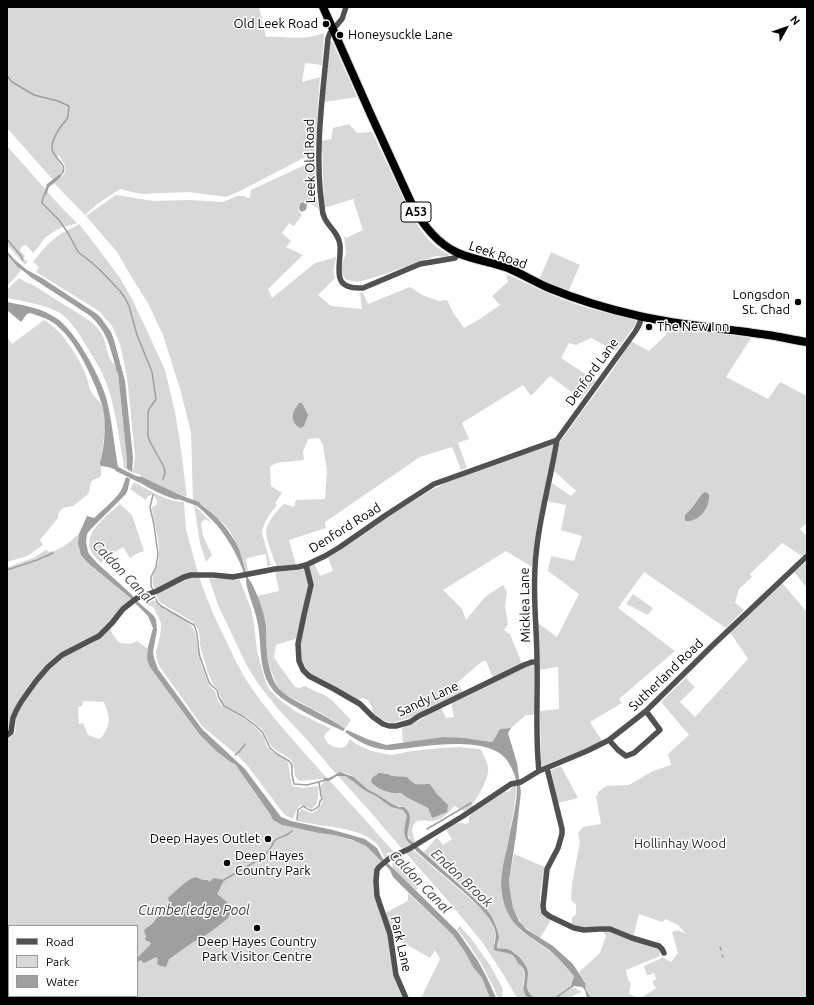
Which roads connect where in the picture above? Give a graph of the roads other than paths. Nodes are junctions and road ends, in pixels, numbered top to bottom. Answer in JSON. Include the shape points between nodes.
{"nodes":[{"id":1,"x":323,"y":7,"type":"edge"},
{"id":2,"x":346,"y":7,"type":"edge"},
{"id":3,"x":333,"y":30,"type":"junction"},
{"id":4,"x":459,"y":253,"type":"junction"},
{"id":5,"x":640,"y":316,"type":"junction"},
{"id":6,"x":807,"y":342,"type":"edge"},
{"id":7,"x":557,"y":440,"type":"junction"},
{"id":8,"x":807,"y":556,"type":"edge"},
{"id":9,"x":306,"y":565,"type":"junction"},
{"id":10,"x":537,"y":662,"type":"junction"},
{"id":11,"x":646,"y":711,"type":"junction"},
{"id":12,"x":7,"y":735,"type":"edge"},
{"id":13,"x":608,"y":740,"type":"junction"},
{"id":14,"x":547,"y":768,"type":"junction"},
{"id":15,"x":539,"y":771,"type":"junction"},
{"id":16,"x":377,"y":870,"type":"joint"},
{"id":17,"x":664,"y":953,"type":"dead end"},
{"id":18,"x":406,"y":998,"type":"edge"}],
"edges":[{"from":1,"to":3,"type":"highway","name":"Leek Road","number":"A53"},
{"from":2,"to":3,"type":"street","via":[[342,19]]},
{"from":3,"to":4,"type":"highway","name":"Leek Road","number":"A53","via":[[420,220],[439,242]]},
{"from":3,"to":4,"type":"street","name":"Leek Old Road","via":[[328,38],[318,159],[322,209],[340,244],[338,274],[347,286],[363,288],[420,264],[455,258]]},
{"from":4,"to":5,"type":"highway","name":"Leek Road","number":"A53","via":[[509,268],[575,298]]},
{"from":5,"to":6,"type":"highway","name":"Leek Road","number":"A53","via":[[675,324]]},
{"from":5,"to":7,"type":"street","name":"Denford Lane","via":[[635,332]]},
{"from":7,"to":9,"type":"street","name":"Denford Road","via":[[434,484],[340,547]]},
{"from":7,"to":10,"type":"street","name":"Micklea Lane","via":[[539,528],[535,568]]},
{"from":8,"to":11,"type":"street","name":"Sutherland Road"},
{"from":9,"to":10,"type":"street","name":"Sandy Lane","via":[[311,585],[298,644],[299,661],[303,670],[309,676],[360,704],[383,724],[396,726],[410,722],[524,665]]},
{"from":9,"to":12,"type":"street","name":"Denford Road","via":[[233,577],[196,574],[134,600],[99,636],[62,655],[48,667],[16,711],[11,732]]},
{"from":10,"to":15,"type":"street","name":"Micklea Lane"},
{"from":11,"to":13,"type":"street","name":"Sutherland Road"},
{"from":11,"to":13,"type":"street","via":[[660,730],[634,753],[626,756]]},
{"from":13,"to":14,"type":"street","name":"Sutherland Road"},
{"from":14,"to":15,"type":"street","name":"Sutherland Road"},
{"from":14,"to":17,"type":"street","via":[[562,834],[547,869],[544,912],[574,928],[610,929],[658,946]]},
{"from":15,"to":16,"type":"street","name":"Sutherland Road","via":[[507,787],[407,850],[388,859]]},
{"from":16,"to":18,"type":"street","name":"Park Lane","via":[[377,896],[390,934],[396,975]]}]}
